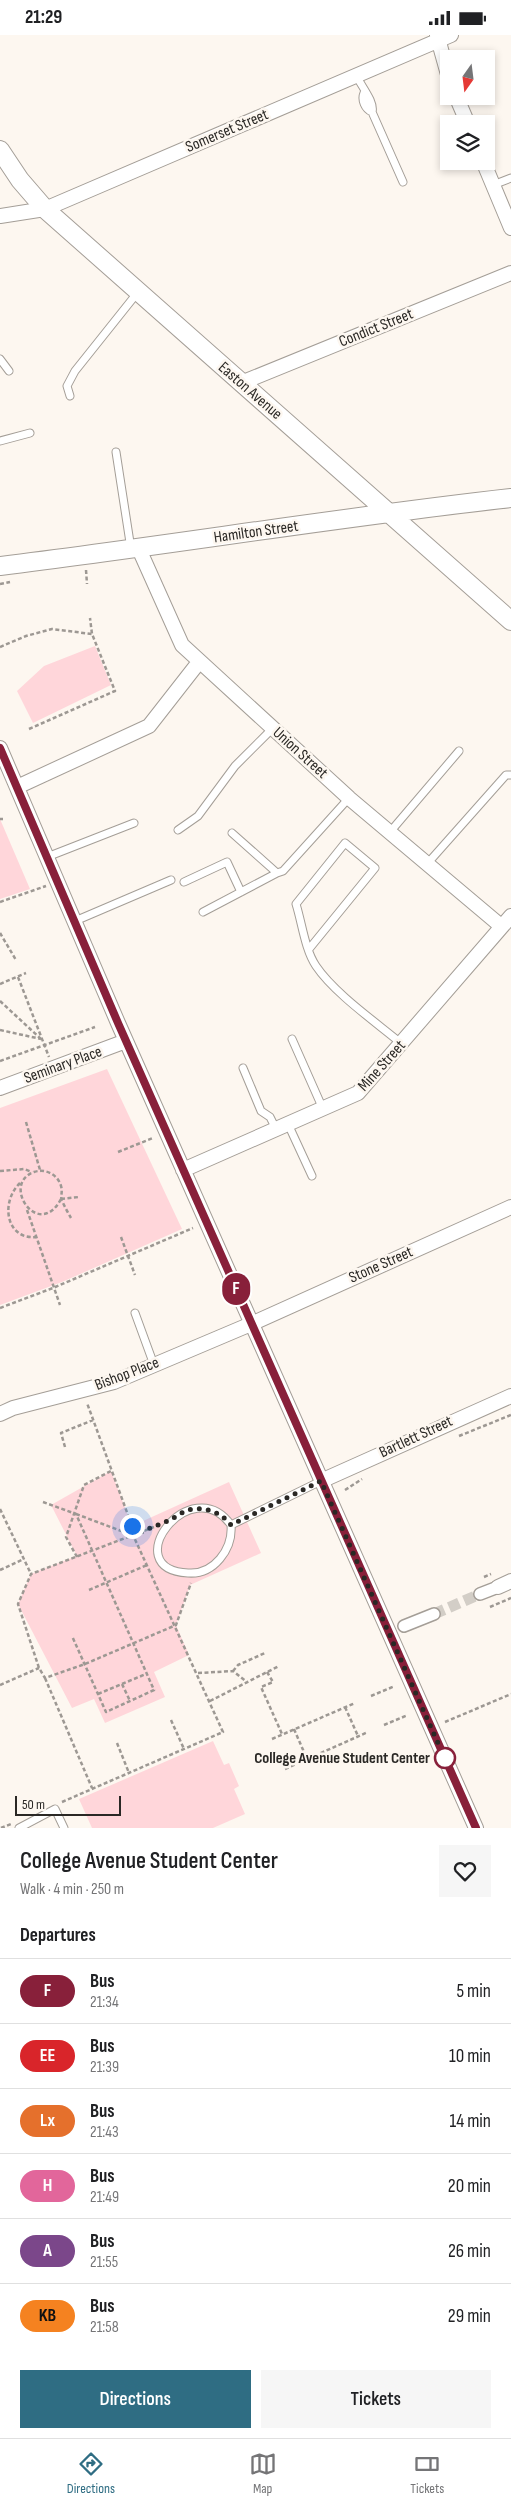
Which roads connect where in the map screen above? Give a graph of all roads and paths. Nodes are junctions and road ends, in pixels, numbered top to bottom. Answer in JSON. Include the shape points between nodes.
{"nodes":[{"id":1,"x":452,"y":35,"type":"edge"},
{"id":2,"x":437,"y":38,"type":"edge"},
{"id":3,"x":441,"y":50,"type":"edge"},
{"id":4,"x":356,"y":75,"type":"junction"},
{"id":5,"x":0,"y":150,"type":"edge"},
{"id":6,"x":487,"y":170,"type":"edge"},
{"id":7,"x":511,"y":178,"type":"edge"},
{"id":8,"x":403,"y":182,"type":"dead end"},
{"id":9,"x":493,"y":185,"type":"junction"},
{"id":10,"x":45,"y":209,"type":"junction"},
{"id":11,"x":0,"y":216,"type":"edge"},
{"id":12,"x":511,"y":228,"type":"edge"},
{"id":13,"x":511,"y":273,"type":"edge"},
{"id":14,"x":138,"y":292,"type":"junction"},
{"id":15,"x":0,"y":359,"type":"edge"},
{"id":16,"x":10,"y":371,"type":"dead end"},
{"id":17,"x":241,"y":383,"type":"junction"},
{"id":18,"x":70,"y":396,"type":"dead end"},
{"id":19,"x":30,"y":433,"type":"dead end"},
{"id":20,"x":0,"y":441,"type":"edge"},
{"id":21,"x":116,"y":452,"type":"dead end"},
{"id":22,"x":511,"y":498,"type":"edge"},
{"id":23,"x":388,"y":512,"type":"junction"},
{"id":24,"x":135,"y":549,"type":"junction"},
{"id":25,"x":0,"y":567,"type":"edge"},
{"id":26,"x":90,"y":618,"type":"dead end"},
{"id":27,"x":511,"y":621,"type":"edge"},
{"id":28,"x":92,"y":634,"type":"junction"},
{"id":29,"x":0,"y":647,"type":"edge"},
{"id":30,"x":199,"y":662,"type":"junction"},
{"id":31,"x":29,"y":729,"type":"dead end"},
{"id":32,"x":272,"y":729,"type":"junction"},
{"id":33,"x":0,"y":748,"type":"edge"},
{"id":34,"x":459,"y":751,"type":"dead end"},
{"id":35,"x":511,"y":775,"type":"edge"},
{"id":36,"x":17,"y":787,"type":"junction"},
{"id":37,"x":349,"y":797,"type":"junction"},
{"id":38,"x":134,"y":823,"type":"dead end"},
{"id":39,"x":178,"y":831,"type":"dead end"},
{"id":40,"x":232,"y":833,"type":"dead end"},
{"id":41,"x":390,"y":833,"type":"junction"},
{"id":42,"x":48,"y":857,"type":"junction"},
{"id":43,"x":427,"y":864,"type":"junction"},
{"id":44,"x":277,"y":873,"type":"junction"},
{"id":45,"x":171,"y":880,"type":"dead end"},
{"id":46,"x":184,"y":881,"type":"dead end"},
{"id":47,"x":59,"y":882,"type":"junction"},
{"id":48,"x":241,"y":892,"type":"junction"},
{"id":49,"x":0,"y":902,"type":"edge"},
{"id":50,"x":203,"y":912,"type":"dead end"},
{"id":51,"x":75,"y":921,"type":"junction"},
{"id":52,"x":506,"y":921,"type":"edge"},
{"id":53,"x":0,"y":933,"type":"edge"},
{"id":54,"x":309,"y":949,"type":"junction"},
{"id":55,"x":16,"y":960,"type":"dead end"},
{"id":56,"x":26,"y":973,"type":"dead end"},
{"id":57,"x":18,"y":977,"type":"junction"},
{"id":58,"x":0,"y":984,"type":"edge"},
{"id":59,"x":0,"y":1001,"type":"edge"},
{"id":60,"x":95,"y":1027,"type":"dead end"},
{"id":61,"x":0,"y":1031,"type":"edge"},
{"id":62,"x":292,"y":1039,"type":"dead end"},
{"id":63,"x":42,"y":1040,"type":"junction"},
{"id":64,"x":126,"y":1041,"type":"junction"},
{"id":65,"x":402,"y":1044,"type":"junction"},
{"id":66,"x":44,"y":1045,"type":"junction"},
{"id":67,"x":0,"y":1061,"type":"edge"},
{"id":68,"x":53,"y":1068,"type":"junction"},
{"id":69,"x":243,"y":1068,"type":"dead end"},
{"id":70,"x":0,"y":1088,"type":"edge"},
{"id":71,"x":323,"y":1109,"type":"junction"},
{"id":72,"x":26,"y":1122,"type":"dead end"},
{"id":73,"x":282,"y":1127,"type":"junction"},
{"id":74,"x":166,"y":1133,"type":"junction"},
{"id":75,"x":118,"y":1152,"type":"dead end"},
{"id":76,"x":40,"y":1170,"type":"junction"},
{"id":77,"x":0,"y":1171,"type":"edge"},
{"id":78,"x":183,"y":1171,"type":"junction"},
{"id":79,"x":32,"y":1172,"type":"junction"},
{"id":80,"x":312,"y":1176,"type":"dead end"},
{"id":81,"x":21,"y":1182,"type":"junction"},
{"id":82,"x":79,"y":1197,"type":"dead end"},
{"id":83,"x":61,"y":1199,"type":"junction"},
{"id":84,"x":511,"y":1207,"type":"edge"},
{"id":85,"x":27,"y":1209,"type":"junction"},
{"id":86,"x":71,"y":1218,"type":"dead end"},
{"id":87,"x":193,"y":1228,"type":"dead end"},
{"id":88,"x":36,"y":1237,"type":"junction"},
{"id":89,"x":121,"y":1237,"type":"dead end"},
{"id":90,"x":128,"y":1256,"type":"junction"},
{"id":91,"x":135,"y":1275,"type":"dead end"},
{"id":92,"x":53,"y":1288,"type":"junction"},
{"id":93,"x":60,"y":1305,"type":"dead end"},
{"id":94,"x":0,"y":1308,"type":"edge"},
{"id":95,"x":135,"y":1313,"type":"dead end"},
{"id":96,"x":252,"y":1324,"type":"junction"},
{"id":97,"x":154,"y":1365,"type":"junction"},
{"id":98,"x":83,"y":1391,"type":"junction"},
{"id":99,"x":511,"y":1396,"type":"edge"},
{"id":100,"x":0,"y":1414,"type":"edge"},
{"id":101,"x":511,"y":1415,"type":"edge"},
{"id":102,"x":93,"y":1420,"type":"junction"},
{"id":103,"x":450,"y":1440,"type":"dead end"},
{"id":104,"x":65,"y":1447,"type":"dead end"},
{"id":105,"x":111,"y":1471,"type":"junction"},
{"id":106,"x":370,"y":1476,"type":"dead end"},
{"id":107,"x":321,"y":1481,"type":"junction"},
{"id":108,"x":345,"y":1490,"type":"dead end"},
{"id":109,"x":43,"y":1502,"type":"dead end"},
{"id":110,"x":0,"y":1509,"type":"edge"},
{"id":111,"x":75,"y":1513,"type":"junction"},
{"id":112,"x":173,"y":1519,"type":"junction"},
{"id":113,"x":231,"y":1525,"type":"junction"},
{"id":114,"x":133,"y":1535,"type":"junction"},
{"id":115,"x":92,"y":1551,"type":"junction"},
{"id":116,"x":77,"y":1557,"type":"junction"},
{"id":117,"x":24,"y":1559,"type":"junction"},
{"id":118,"x":147,"y":1564,"type":"junction"},
{"id":119,"x":0,"y":1570,"type":"edge"},
{"id":120,"x":195,"y":1572,"type":"junction"},
{"id":121,"x":31,"y":1574,"type":"junction"},
{"id":122,"x":511,"y":1581,"type":"edge"},
{"id":123,"x":105,"y":1583,"type":"junction"},
{"id":124,"x":498,"y":1587,"type":"joint"},
{"id":125,"x":89,"y":1590,"type":"dead end"},
{"id":126,"x":480,"y":1594,"type":"tunnel mouth"},
{"id":127,"x":511,"y":1599,"type":"edge"},
{"id":128,"x":490,"y":1607,"type":"dead end"},
{"id":129,"x":434,"y":1614,"type":"tunnel mouth"},
{"id":130,"x":176,"y":1625,"type":"junction"},
{"id":131,"x":404,"y":1626,"type":"dead end"},
{"id":132,"x":72,"y":1636,"type":"dead end"},
{"id":133,"x":133,"y":1643,"type":"junction"},
{"id":134,"x":265,"y":1653,"type":"dead end"},
{"id":135,"x":84,"y":1664,"type":"junction"},
{"id":136,"x":279,"y":1666,"type":"dead end"},
{"id":137,"x":39,"y":1667,"type":"junction"},
{"id":138,"x":233,"y":1671,"type":"junction"},
{"id":139,"x":267,"y":1672,"type":"junction"},
{"id":140,"x":146,"y":1673,"type":"junction"},
{"id":141,"x":197,"y":1673,"type":"junction"},
{"id":142,"x":46,"y":1678,"type":"junction"},
{"id":143,"x":248,"y":1682,"type":"junction"},
{"id":144,"x":122,"y":1684,"type":"junction"},
{"id":145,"x":0,"y":1685,"type":"edge"},
{"id":146,"x":395,"y":1686,"type":"dead end"},
{"id":147,"x":98,"y":1694,"type":"junction"},
{"id":148,"x":511,"y":1694,"type":"edge"},
{"id":149,"x":371,"y":1696,"type":"dead end"},
{"id":150,"x":130,"y":1701,"type":"junction"},
{"id":151,"x":210,"y":1701,"type":"junction"},
{"id":152,"x":355,"y":1703,"type":"dead end"},
{"id":153,"x":345,"y":1707,"type":"junction"},
{"id":154,"x":408,"y":1715,"type":"dead end"},
{"id":155,"x":171,"y":1720,"type":"dead end"},
{"id":156,"x":445,"y":1722,"type":"dead end"},
{"id":157,"x":384,"y":1725,"type":"dead end"},
{"id":158,"x":294,"y":1729,"type":"junction"},
{"id":159,"x":368,"y":1732,"type":"dead end"},
{"id":160,"x":282,"y":1735,"type":"junction"},
{"id":161,"x":358,"y":1736,"type":"junction"},
{"id":162,"x":272,"y":1739,"type":"dead end"},
{"id":163,"x":117,"y":1743,"type":"dead end"},
{"id":164,"x":184,"y":1749,"type":"junction"},
{"id":165,"x":307,"y":1759,"type":"junction"},
{"id":166,"x":285,"y":1769,"type":"dead end"},
{"id":167,"x":129,"y":1773,"type":"junction"},
{"id":168,"x":92,"y":1788,"type":"junction"},
{"id":169,"x":59,"y":1803,"type":"dead end"},
{"id":170,"x":18,"y":1824,"type":"edge"},
{"id":171,"x":0,"y":1828,"type":"edge"},
{"id":172,"x":64,"y":1828,"type":"edge"},
{"id":173,"x":476,"y":1828,"type":"edge"}],
"edges":[{"from":1,"to":2,"type":"street","name":"Somerset Street"},
{"from":2,"to":3,"type":"street"},
{"from":2,"to":4,"type":"street","name":"Somerset Street"},
{"from":4,"to":8,"type":"lane","via":[[364,93],[370,97],[372,113]]},
{"from":4,"to":10,"type":"street","name":"Somerset Street"},
{"from":5,"to":10,"type":"street","name":"Easton Avenue"},
{"from":6,"to":9,"type":"street"},
{"from":7,"to":9,"type":"lane"},
{"from":9,"to":12,"type":"street"},
{"from":10,"to":11,"type":"street","name":"Somerset Street"},
{"from":10,"to":14,"type":"street","name":"Easton Avenue"},
{"from":13,"to":17,"type":"street","name":"Condict Street"},
{"from":14,"to":17,"type":"street","name":"Easton Avenue"},
{"from":14,"to":18,"type":"lane","via":[[74,371],[67,386]]},
{"from":15,"to":16,"type":"lane"},
{"from":17,"to":23,"type":"street","name":"Easton Avenue"},
{"from":19,"to":20,"type":"lane"},
{"from":21,"to":24,"type":"lane"},
{"from":22,"to":23,"type":"street","name":"Hamilton Street"},
{"from":23,"to":24,"type":"street","name":"Hamilton Street"},
{"from":23,"to":27,"type":"street","name":"Easton Avenue"},
{"from":24,"to":25,"type":"street","name":"Hamilton Street"},
{"from":24,"to":30,"type":"street","name":"Union Street","via":[[182,645]]},
{"from":26,"to":28,"type":"path"},
{"from":28,"to":29,"type":"path","via":[[52,629]]},
{"from":28,"to":31,"type":"path","via":[[115,691]]},
{"from":30,"to":32,"type":"street","name":"Union Street"},
{"from":30,"to":36,"type":"street","via":[[149,726]]},
{"from":32,"to":37,"type":"street","name":"Union Street"},
{"from":32,"to":39,"type":"lane","via":[[235,766],[198,816]]},
{"from":33,"to":36,"type":"street"},
{"from":34,"to":41,"type":"lane"},
{"from":35,"to":43,"type":"lane","via":[[506,775]]},
{"from":36,"to":42,"type":"street"},
{"from":37,"to":41,"type":"street","name":"Union Street"},
{"from":37,"to":44,"type":"lane","via":[[283,871]]},
{"from":38,"to":42,"type":"lane"},
{"from":40,"to":44,"type":"lane"},
{"from":41,"to":43,"type":"street","name":"Union Street"},
{"from":42,"to":47,"type":"street"},
{"from":43,"to":52,"type":"street","name":"Union Street"},
{"from":44,"to":48,"type":"lane"},
{"from":45,"to":51,"type":"lane"},
{"from":46,"to":48,"type":"lane","via":[[227,862]]},
{"from":47,"to":49,"type":"path"},
{"from":47,"to":51,"type":"street"},
{"from":48,"to":50,"type":"lane"},
{"from":51,"to":64,"type":"street"},
{"from":52,"to":65,"type":"street","name":"Mine Street"},
{"from":53,"to":55,"type":"path"},
{"from":54,"to":54,"type":"lane","via":[[296,904],[345,843],[375,868]]},
{"from":54,"to":65,"type":"lane","via":[[316,966],[339,991]]},
{"from":56,"to":57,"type":"path"},
{"from":57,"to":58,"type":"path"},
{"from":57,"to":63,"type":"path"},
{"from":59,"to":63,"type":"path"},
{"from":60,"to":66,"type":"path"},
{"from":61,"to":63,"type":"path"},
{"from":62,"to":71,"type":"lane"},
{"from":63,"to":66,"type":"path"},
{"from":64,"to":68,"type":"street","name":"Seminary Place"},
{"from":64,"to":74,"type":"street"},
{"from":65,"to":71,"type":"street","name":"Mine Street","via":[[358,1093]]},
{"from":66,"to":67,"type":"path"},
{"from":66,"to":68,"type":"path"},
{"from":68,"to":70,"type":"street","name":"Seminary Place"},
{"from":69,"to":73,"type":"lane","via":[[261,1111]]},
{"from":71,"to":73,"type":"street","name":"Mine Street"},
{"from":72,"to":76,"type":"path"},
{"from":73,"to":78,"type":"street","name":"Mine Street"},
{"from":73,"to":80,"type":"lane"},
{"from":74,"to":75,"type":"path"},
{"from":74,"to":78,"type":"street"},
{"from":76,"to":79,"type":"path"},
{"from":76,"to":83,"type":"path","via":[[58,1179]]},
{"from":77,"to":79,"type":"path","via":[[24,1169]]},
{"from":78,"to":96,"type":"street"},
{"from":79,"to":81,"type":"path"},
{"from":81,"to":85,"type":"path","via":[[19,1196]]},
{"from":81,"to":88,"type":"path","via":[[12,1190],[8,1214],[16,1231],[26,1238]]},
{"from":82,"to":83,"type":"path"},
{"from":83,"to":85,"type":"path","via":[[46,1213]]},
{"from":83,"to":86,"type":"path"},
{"from":84,"to":96,"type":"street","name":"Stone Street"},
{"from":85,"to":88,"type":"path"},
{"from":87,"to":90,"type":"path"},
{"from":88,"to":92,"type":"path"},
{"from":89,"to":90,"type":"path"},
{"from":90,"to":91,"type":"path"},
{"from":90,"to":92,"type":"path"},
{"from":92,"to":93,"type":"path"},
{"from":92,"to":94,"type":"path"},
{"from":95,"to":97,"type":"lane"},
{"from":96,"to":97,"type":"street","name":"Bishop Place"},
{"from":96,"to":107,"type":"street"},
{"from":97,"to":98,"type":"street","name":"Bishop Place","via":[[114,1383]]},
{"from":98,"to":100,"type":"street","name":"Bishop Place"},
{"from":98,"to":102,"type":"path"},
{"from":99,"to":107,"type":"street","name":"Bartlett Street"},
{"from":101,"to":103,"type":"path"},
{"from":102,"to":104,"type":"path","via":[[61,1433]]},
{"from":102,"to":105,"type":"path"},
{"from":105,"to":111,"type":"path","via":[[84,1485]]},
{"from":105,"to":114,"type":"path"},
{"from":106,"to":108,"type":"path"},
{"from":107,"to":113,"type":"lane"},
{"from":107,"to":173,"type":"street"},
{"from":109,"to":111,"type":"path"},
{"from":110,"to":117,"type":"path"},
{"from":111,"to":114,"type":"path"},
{"from":111,"to":115,"type":"path"},
{"from":111,"to":116,"type":"path","via":[[66,1537]]},
{"from":112,"to":113,"type":"lane","via":[[186,1511],[208,1510],[226,1518]]},
{"from":112,"to":114,"type":"path"},
{"from":112,"to":120,"type":"lane","via":[[160,1536],[158,1555],[171,1569]]},
{"from":113,"to":120,"type":"lane","via":[[230,1543],[222,1558],[209,1568]]},
{"from":114,"to":115,"type":"path"},
{"from":114,"to":118,"type":"path"},
{"from":115,"to":116,"type":"path"},
{"from":115,"to":123,"type":"path"},
{"from":116,"to":121,"type":"path"},
{"from":117,"to":119,"type":"path"},
{"from":117,"to":121,"type":"path"},
{"from":118,"to":123,"type":"path"},
{"from":118,"to":130,"type":"path"},
{"from":120,"to":130,"type":"path"},
{"from":121,"to":137,"type":"path","via":[[18,1603]]},
{"from":122,"to":124,"type":"street"},
{"from":123,"to":125,"type":"path"},
{"from":123,"to":133,"type":"path"},
{"from":124,"to":126,"type":"street"},
{"from":127,"to":128,"type":"path"},
{"from":129,"to":131,"type":"street"},
{"from":130,"to":133,"type":"path"},
{"from":130,"to":141,"type":"path"},
{"from":132,"to":135,"type":"path"},
{"from":133,"to":135,"type":"path"},
{"from":133,"to":140,"type":"path"},
{"from":134,"to":138,"type":"path","via":[[238,1665]]},
{"from":135,"to":142,"type":"path"},
{"from":135,"to":147,"type":"path"},
{"from":136,"to":139,"type":"path"},
{"from":137,"to":142,"type":"path"},
{"from":137,"to":145,"type":"path"},
{"from":138,"to":141,"type":"path"},
{"from":138,"to":143,"type":"path"},
{"from":139,"to":143,"type":"path"},
{"from":139,"to":160,"type":"path","via":[[272,1681],[261,1687]]},
{"from":140,"to":144,"type":"path"},
{"from":140,"to":150,"type":"path","via":[[154,1690]]},
{"from":141,"to":151,"type":"path"},
{"from":142,"to":168,"type":"path"},
{"from":143,"to":151,"type":"path"},
{"from":144,"to":147,"type":"path"},
{"from":144,"to":150,"type":"path"},
{"from":146,"to":149,"type":"path"},
{"from":147,"to":150,"type":"path","via":[[106,1712]]},
{"from":148,"to":156,"type":"path"},
{"from":151,"to":164,"type":"path","via":[[223,1732]]},
{"from":152,"to":153,"type":"path"},
{"from":153,"to":158,"type":"path"},
{"from":153,"to":161,"type":"path"},
{"from":154,"to":157,"type":"path"},
{"from":155,"to":164,"type":"path"},
{"from":158,"to":160,"type":"path"},
{"from":158,"to":165,"type":"path"},
{"from":159,"to":161,"type":"path"},
{"from":160,"to":162,"type":"path"},
{"from":161,"to":165,"type":"path"},
{"from":163,"to":167,"type":"path"},
{"from":164,"to":167,"type":"path"},
{"from":165,"to":166,"type":"path"},
{"from":167,"to":168,"type":"path"},
{"from":168,"to":169,"type":"path"},
{"from":170,"to":171,"type":"path"},
{"from":170,"to":172,"type":"lane","via":[[55,1809]]}]}
